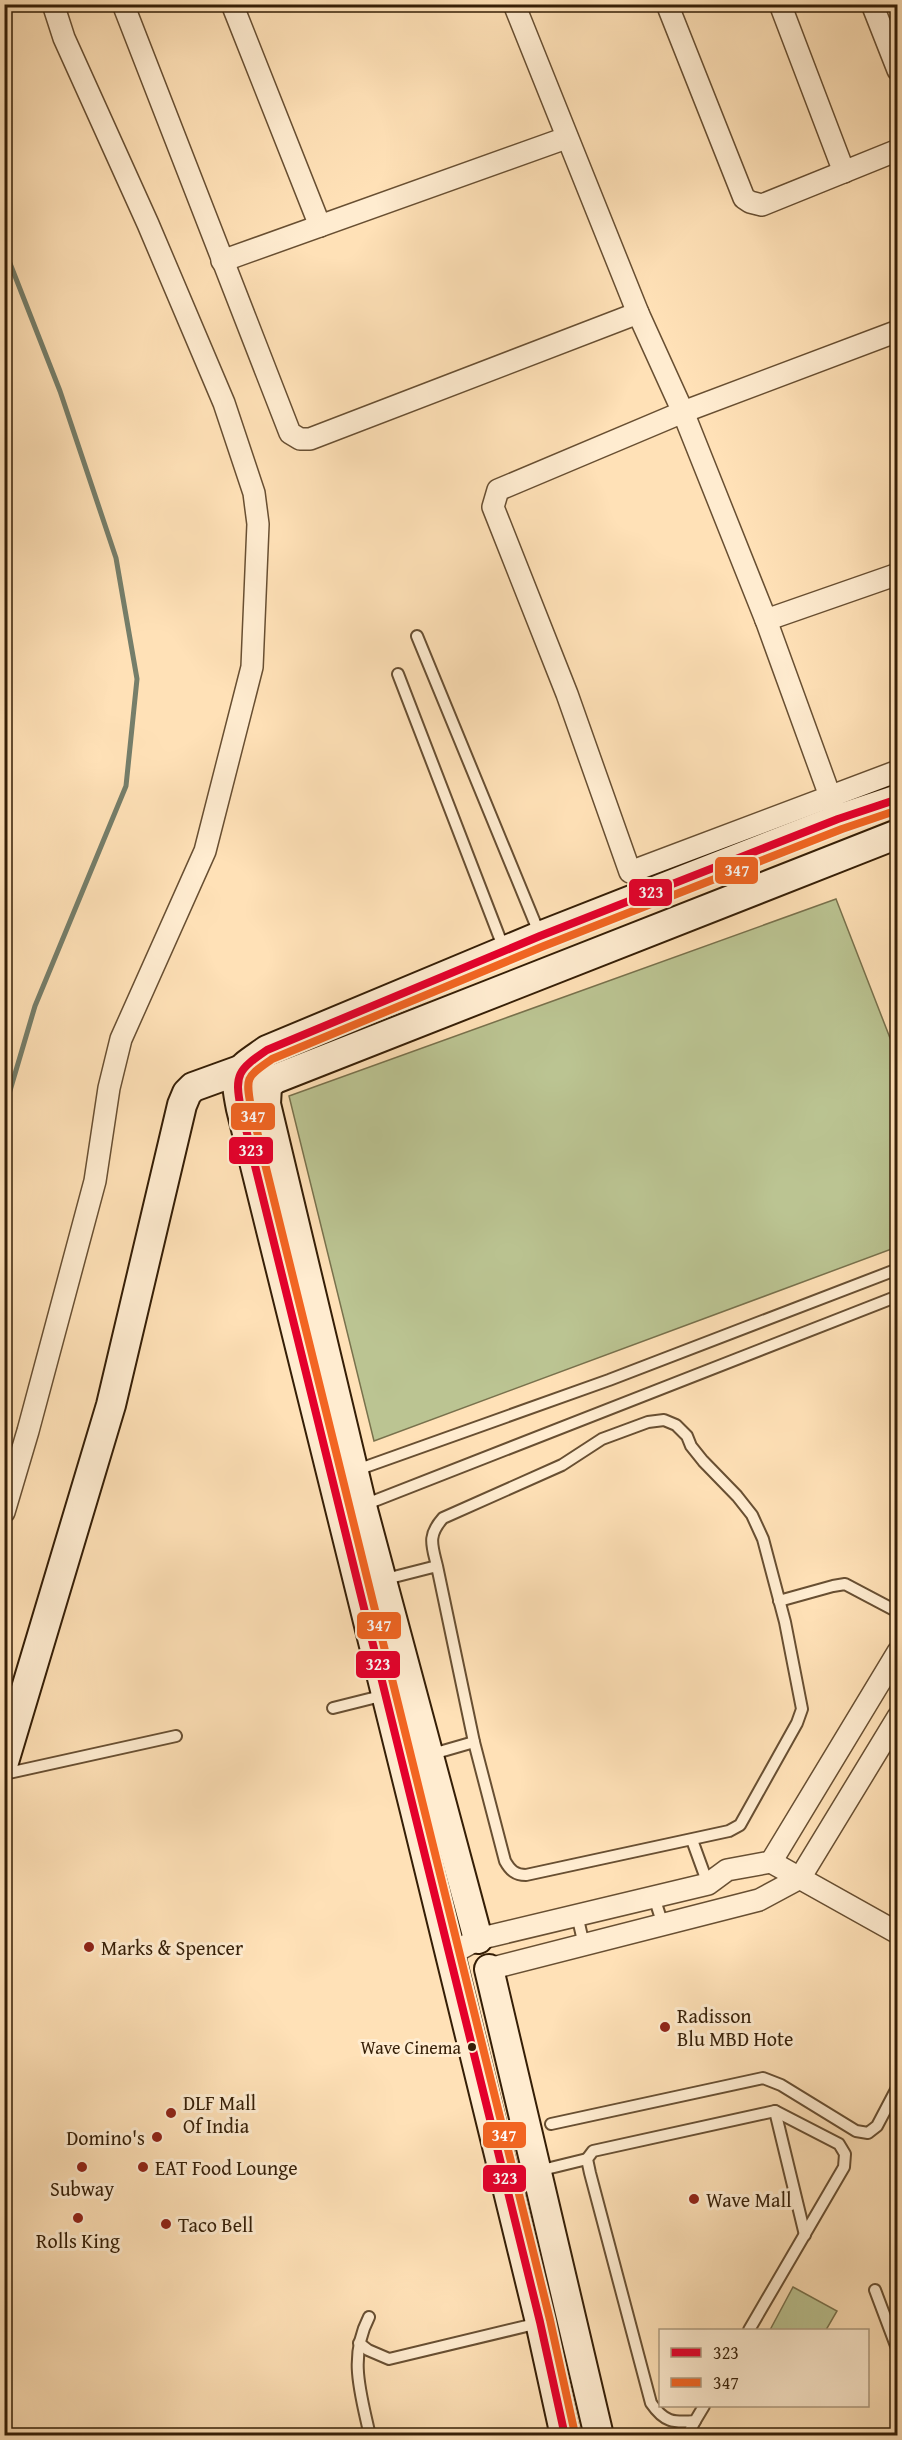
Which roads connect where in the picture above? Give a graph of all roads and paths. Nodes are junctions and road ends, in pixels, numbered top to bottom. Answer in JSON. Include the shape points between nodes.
{"nodes":[{"id":1,"x":53,"y":4,"type":"edge"},
{"id":2,"x":123,"y":4,"type":"edge"},
{"id":3,"x":232,"y":4,"type":"edge"},
{"id":4,"x":514,"y":4,"type":"edge"},
{"id":5,"x":667,"y":4,"type":"edge"},
{"id":6,"x":780,"y":4,"type":"edge"},
{"id":7,"x":872,"y":4,"type":"edge"},
{"id":8,"x":897,"y":70,"type":"edge"},
{"id":9,"x":566,"y":138,"type":"junction"},
{"id":10,"x":897,"y":150,"type":"edge"},
{"id":11,"x":844,"y":172,"type":"junction"},
{"id":12,"x":320,"y":226,"type":"junction"},
{"id":13,"x":222,"y":261,"type":"junction"},
{"id":14,"x":638,"y":313,"type":"junction"},
{"id":15,"x":897,"y":331,"type":"edge"},
{"id":16,"x":683,"y":412,"type":"junction"},
{"id":17,"x":897,"y":574,"type":"edge"},
{"id":18,"x":766,"y":620,"type":"junction"},
{"id":19,"x":417,"y":636,"type":"dead end"},
{"id":20,"x":398,"y":674,"type":"dead end"},
{"id":21,"x":897,"y":771,"type":"edge"},
{"id":22,"x":890,"y":802,"type":"edge"},
{"id":23,"x":834,"y":808,"type":"junction"},
{"id":24,"x":896,"y":839,"type":"edge"},
{"id":25,"x":540,"y":936,"type":"junction"},
{"id":26,"x":505,"y":951,"type":"junction"},
{"id":27,"x":240,"y":1070,"type":"junction"},
{"id":28,"x":267,"y":1086,"type":"junction"},
{"id":29,"x":897,"y":1269,"type":"edge"},
{"id":30,"x":897,"y":1296,"type":"edge"},
{"id":31,"x":354,"y":1471,"type":"junction"},
{"id":32,"x":362,"y":1506,"type":"junction"},
{"id":33,"x":4,"y":1512,"type":"edge"},
{"id":34,"x":437,"y":1566,"type":"junction"},
{"id":35,"x":382,"y":1580,"type":"junction"},
{"id":36,"x":779,"y":1601,"type":"junction"},
{"id":37,"x":897,"y":1611,"type":"edge"},
{"id":38,"x":897,"y":1652,"type":"edge"},
{"id":39,"x":386,"y":1695,"type":"junction"},
{"id":40,"x":333,"y":1708,"type":"dead end"},
{"id":41,"x":897,"y":1717,"type":"edge"},
{"id":42,"x":176,"y":1736,"type":"dead end"},
{"id":43,"x":474,"y":1742,"type":"junction"},
{"id":44,"x":429,"y":1755,"type":"junction"},
{"id":45,"x":4,"y":1762,"type":"edge"},
{"id":46,"x":4,"y":1774,"type":"edge"},
{"id":47,"x":692,"y":1840,"type":"junction"},
{"id":48,"x":771,"y":1862,"type":"junction"},
{"id":49,"x":800,"y":1878,"type":"junction"},
{"id":50,"x":708,"y":1884,"type":"junction"},
{"id":51,"x":654,"y":1897,"type":"junction"},
{"id":52,"x":577,"y":1915,"type":"junction"},
{"id":53,"x":663,"y":1925,"type":"junction"},
{"id":54,"x":897,"y":1933,"type":"edge"},
{"id":55,"x":478,"y":1939,"type":"junction"},
{"id":56,"x":584,"y":1945,"type":"junction"},
{"id":57,"x":449,"y":1955,"type":"junction"},
{"id":58,"x":489,"y":1969,"type":"joint"},
{"id":59,"x":897,"y":2086,"type":"edge"},
{"id":60,"x":776,"y":2111,"type":"junction"},
{"id":61,"x":551,"y":2124,"type":"dead end"},
{"id":62,"x":587,"y":2159,"type":"junction"},
{"id":63,"x":536,"y":2172,"type":"junction"},
{"id":64,"x":806,"y":2235,"type":"junction"},
{"id":65,"x":875,"y":2290,"type":"dead end"},
{"id":66,"x":369,"y":2317,"type":"dead end"},
{"id":67,"x":540,"y":2322,"type":"junction"},
{"id":68,"x":750,"y":2329,"type":"edge"},
{"id":69,"x":894,"y":2331,"type":"edge"},
{"id":70,"x":359,"y":2343,"type":"junction"},
{"id":71,"x":897,"y":2351,"type":"edge"},
{"id":72,"x":703,"y":2407,"type":"edge"},
{"id":73,"x":695,"y":2421,"type":"junction"},
{"id":74,"x":370,"y":2436,"type":"edge"},
{"id":75,"x":565,"y":2436,"type":"edge"},
{"id":76,"x":599,"y":2436,"type":"edge"},
{"id":77,"x":687,"y":2436,"type":"edge"}],
"edges":[{"from":1,"to":33,"type":"street","via":[[64,38],[224,403],[254,493],[258,524],[252,667],[206,851],[121,1039],[109,1088],[95,1182]]},
{"from":2,"to":13,"type":"street"},
{"from":3,"to":12,"type":"street"},
{"from":4,"to":9,"type":"street"},
{"from":5,"to":11,"type":"street","via":[[744,198],[762,205]]},
{"from":6,"to":11,"type":"street"},
{"from":7,"to":8,"type":"street"},
{"from":9,"to":12,"type":"street"},
{"from":9,"to":14,"type":"street"},
{"from":10,"to":11,"type":"street"},
{"from":12,"to":13,"type":"street"},
{"from":13,"to":14,"type":"street","via":[[290,433],[300,439],[310,439]]},
{"from":14,"to":16,"type":"street"},
{"from":15,"to":16,"type":"street"},
{"from":16,"to":18,"type":"street"},
{"from":16,"to":23,"type":"street","via":[[498,490],[493,500],[630,872]]},
{"from":17,"to":18,"type":"street"},
{"from":18,"to":23,"type":"street"},
{"from":19,"to":25,"type":"lane"},
{"from":20,"to":26,"type":"lane"},
{"from":21,"to":23,"type":"street"},
{"from":22,"to":23,"type":"street"},
{"from":22,"to":24,"type":"street"},
{"from":23,"to":25,"type":"street"},
{"from":24,"to":28,"type":"street","via":[[275,1078]]},
{"from":25,"to":26,"type":"street"},
{"from":26,"to":27,"type":"street","via":[[267,1050]]},
{"from":27,"to":28,"type":"street"},
{"from":27,"to":39,"type":"street","via":[[236,1078],[241,1109]]},
{"from":27,"to":45,"type":"street","via":[[193,1087],[182,1105],[111,1405]]},
{"from":28,"to":31,"type":"street","via":[[266,1104]]},
{"from":29,"to":31,"type":"lane","via":[[609,1380]]},
{"from":30,"to":32,"type":"lane"},
{"from":31,"to":32,"type":"street"},
{"from":32,"to":35,"type":"street"},
{"from":34,"to":35,"type":"lane"},
{"from":34,"to":36,"type":"lane","via":[[431,1541],[433,1529],[443,1518],[562,1465],[602,1439],[664,1420],[687,1436],[703,1461],[752,1515],[763,1539]]},
{"from":34,"to":43,"type":"lane"},
{"from":35,"to":44,"type":"street"},
{"from":36,"to":37,"type":"lane","via":[[845,1584]]},
{"from":36,"to":47,"type":"lane","via":[[802,1708],[797,1723],[740,1825]]},
{"from":38,"to":48,"type":"street"},
{"from":39,"to":40,"type":"lane"},
{"from":39,"to":57,"type":"street"},
{"from":41,"to":49,"type":"street"},
{"from":42,"to":46,"type":"lane"},
{"from":43,"to":44,"type":"lane"},
{"from":43,"to":47,"type":"lane","via":[[505,1861],[518,1875]]},
{"from":44,"to":55,"type":"street"},
{"from":47,"to":50,"type":"lane"},
{"from":48,"to":49,"type":"street"},
{"from":48,"to":50,"type":"street","via":[[727,1870]]},
{"from":49,"to":53,"type":"street","via":[[759,1900]]},
{"from":49,"to":54,"type":"street"},
{"from":50,"to":51,"type":"street"},
{"from":51,"to":52,"type":"street"},
{"from":51,"to":53,"type":"lane"},
{"from":52,"to":55,"type":"street"},
{"from":52,"to":56,"type":"lane"},
{"from":53,"to":56,"type":"street"},
{"from":55,"to":57,"type":"street"},
{"from":56,"to":58,"type":"street"},
{"from":57,"to":67,"type":"street"},
{"from":58,"to":63,"type":"street"},
{"from":59,"to":61,"type":"lane","via":[[877,2126],[868,2133],[856,2131],[763,2078]]},
{"from":60,"to":62,"type":"lane","via":[[593,2151]]},
{"from":60,"to":64,"type":"lane"},
{"from":60,"to":64,"type":"lane","via":[[839,2144],[845,2154],[844,2167]]},
{"from":62,"to":63,"type":"lane"},
{"from":62,"to":73,"type":"lane","via":[[651,2403],[660,2416],[676,2422]]},
{"from":63,"to":76,"type":"street"},
{"from":64,"to":68,"type":"lane"},
{"from":65,"to":69,"type":"lane"},
{"from":66,"to":70,"type":"lane"},
{"from":67,"to":70,"type":"lane","via":[[389,2359]]},
{"from":67,"to":75,"type":"street"},
{"from":69,"to":71,"type":"lane"},
{"from":70,"to":74,"type":"lane","via":[[356,2360]]},
{"from":72,"to":73,"type":"lane"},
{"from":73,"to":77,"type":"lane"}]}
